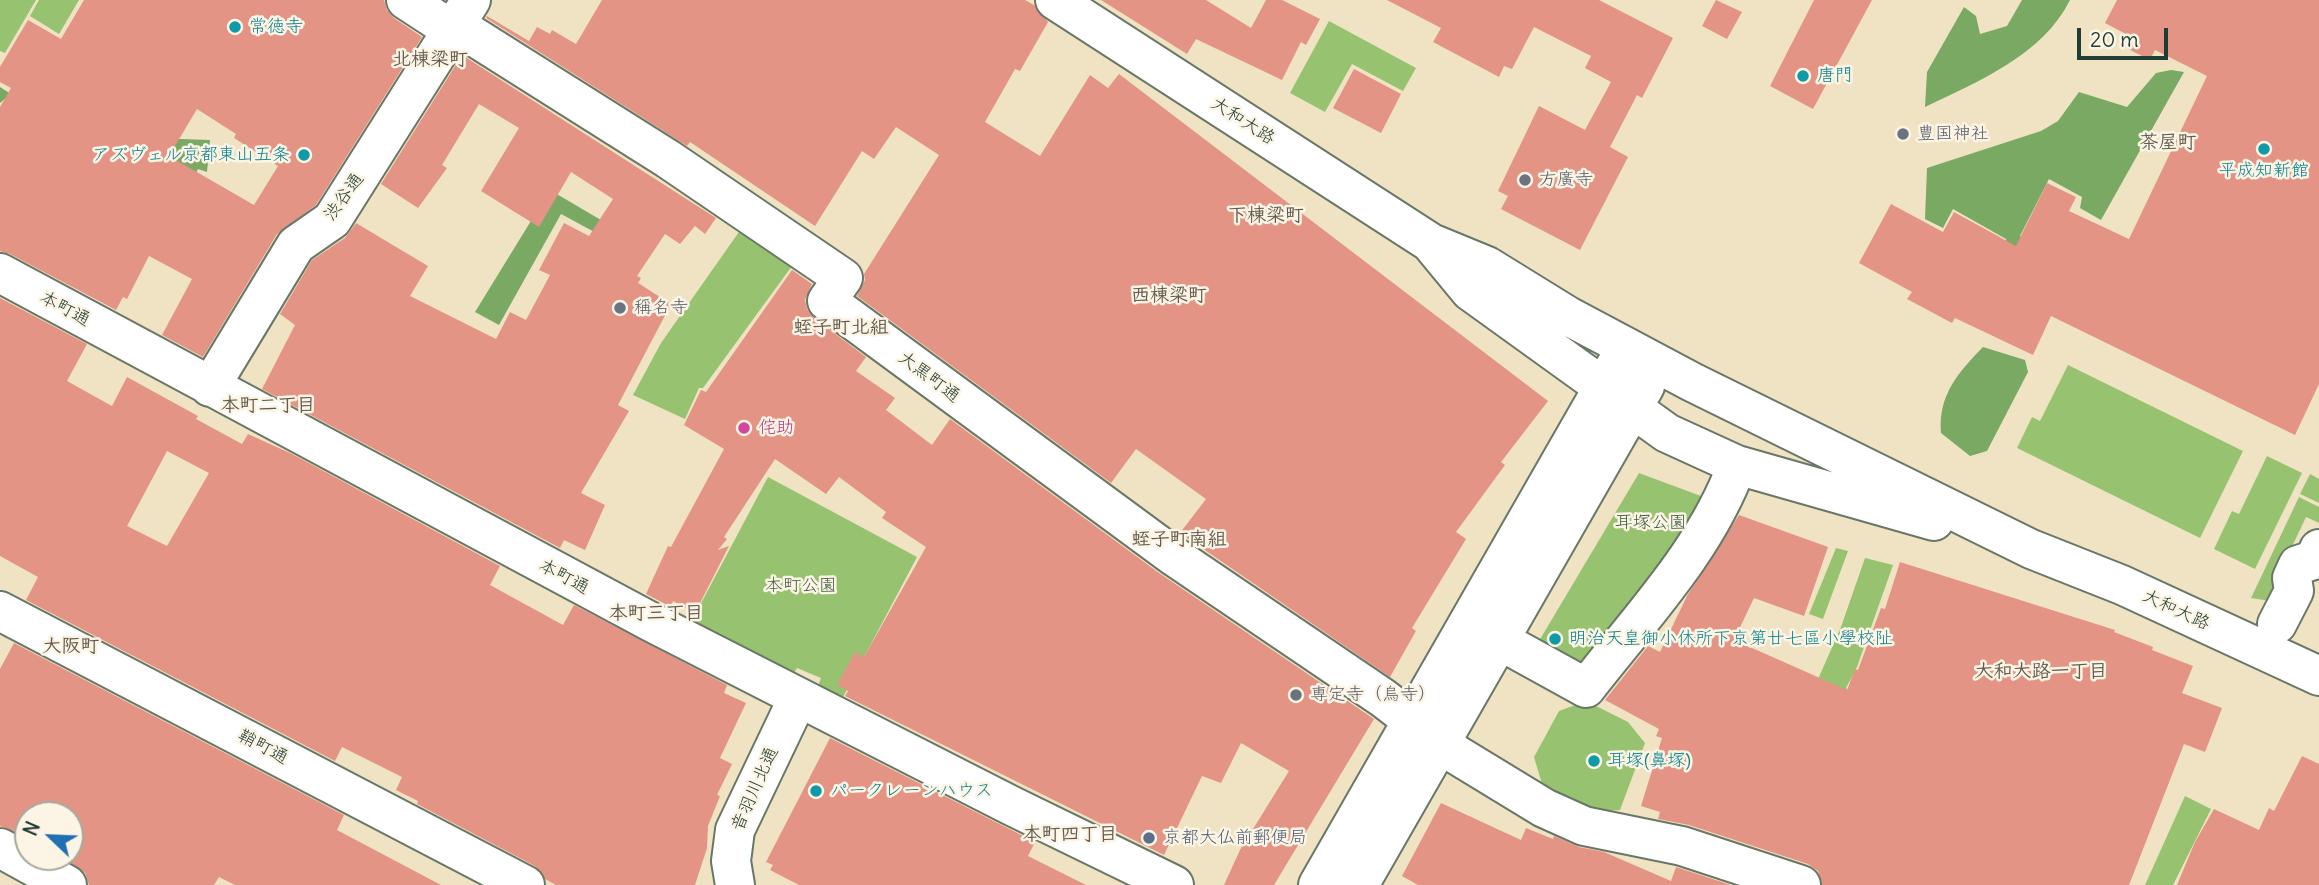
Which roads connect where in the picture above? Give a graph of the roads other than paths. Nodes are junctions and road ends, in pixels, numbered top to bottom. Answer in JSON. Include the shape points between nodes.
{"nodes":[{"id":1,"x":406,"y":0,"type":"edge"},
{"id":2,"x":1055,"y":0,"type":"edge"},
{"id":3,"x":462,"y":15,"type":"edge"},
{"id":4,"x":1099,"y":17,"type":"edge"},
{"id":5,"x":1431,"y":243,"type":"junction"},
{"id":6,"x":0,"y":273,"type":"edge"},
{"id":7,"x":1642,"y":355,"type":"junction"},
{"id":8,"x":210,"y":387,"type":"junction"},
{"id":9,"x":1618,"y":397,"type":"junction"},
{"id":10,"x":1737,"y":465,"type":"junction"},
{"id":11,"x":2031,"y":548,"type":"junction"},
{"id":12,"x":2319,"y":549,"type":"edge"},
{"id":13,"x":0,"y":611,"type":"edge"},
{"id":14,"x":2277,"y":624,"type":"dead end"},
{"id":15,"x":1499,"y":640,"type":"junction"},
{"id":16,"x":2319,"y":676,"type":"edge"},
{"id":17,"x":798,"y":698,"type":"junction"},
{"id":18,"x":1411,"y":719,"type":"junction"},
{"id":19,"x":1441,"y":742,"type":"junction"},
{"id":20,"x":0,"y":848,"type":"edge"},
{"id":21,"x":67,"y":885,"type":"edge"},
{"id":22,"x":525,"y":885,"type":"edge"},
{"id":23,"x":736,"y":885,"type":"edge"},
{"id":24,"x":1174,"y":885,"type":"edge"},
{"id":25,"x":1318,"y":885,"type":"edge"},
{"id":26,"x":1359,"y":885,"type":"edge"},
{"id":27,"x":1801,"y":885,"type":"edge"}],
"edges":[{"from":1,"to":3,"type":"street","name":"大黒町通"},
{"from":2,"to":4,"type":"street","name":"大和大路"},
{"from":3,"to":8,"type":"street","name":"渋谷通","via":[[332,220],[296,245]]},
{"from":3,"to":18,"type":"street","name":"大黒町通","via":[[462,29],[843,278],[827,300],[1172,555]]},
{"from":4,"to":5,"type":"street","name":"大和大路"},
{"from":5,"to":7,"type":"street","via":[[1488,266]]},
{"from":5,"to":9,"type":"street","via":[[1470,291]]},
{"from":6,"to":8,"type":"street","name":"本町通"},
{"from":7,"to":9,"type":"street"},
{"from":7,"to":11,"type":"street"},
{"from":8,"to":17,"type":"street","name":"本町通"},
{"from":9,"to":10,"type":"street","via":[[1667,433]]},
{"from":9,"to":15,"type":"street"},
{"from":9,"to":18,"type":"street"},
{"from":10,"to":11,"type":"street"},
{"from":10,"to":15,"type":"street","via":[[1698,545],[1586,688]]},
{"from":11,"to":16,"type":"street","name":"大和大路"},
{"from":12,"to":14,"type":"street","via":[[2314,561],[2298,565],[2292,578],[2294,591]]},
{"from":13,"to":22,"type":"street","name":"鞘町通"},
{"from":15,"to":19,"type":"street"},
{"from":17,"to":23,"type":"street","name":"音羽川北通","via":[[735,830],[731,861]]},
{"from":17,"to":24,"type":"street","name":"本町通"},
{"from":18,"to":19,"type":"street"},
{"from":18,"to":25,"type":"street"},
{"from":19,"to":26,"type":"street"},
{"from":19,"to":27,"type":"street","via":[[1544,807],[1584,826],[1682,846]]},
{"from":20,"to":21,"type":"street"}]}
